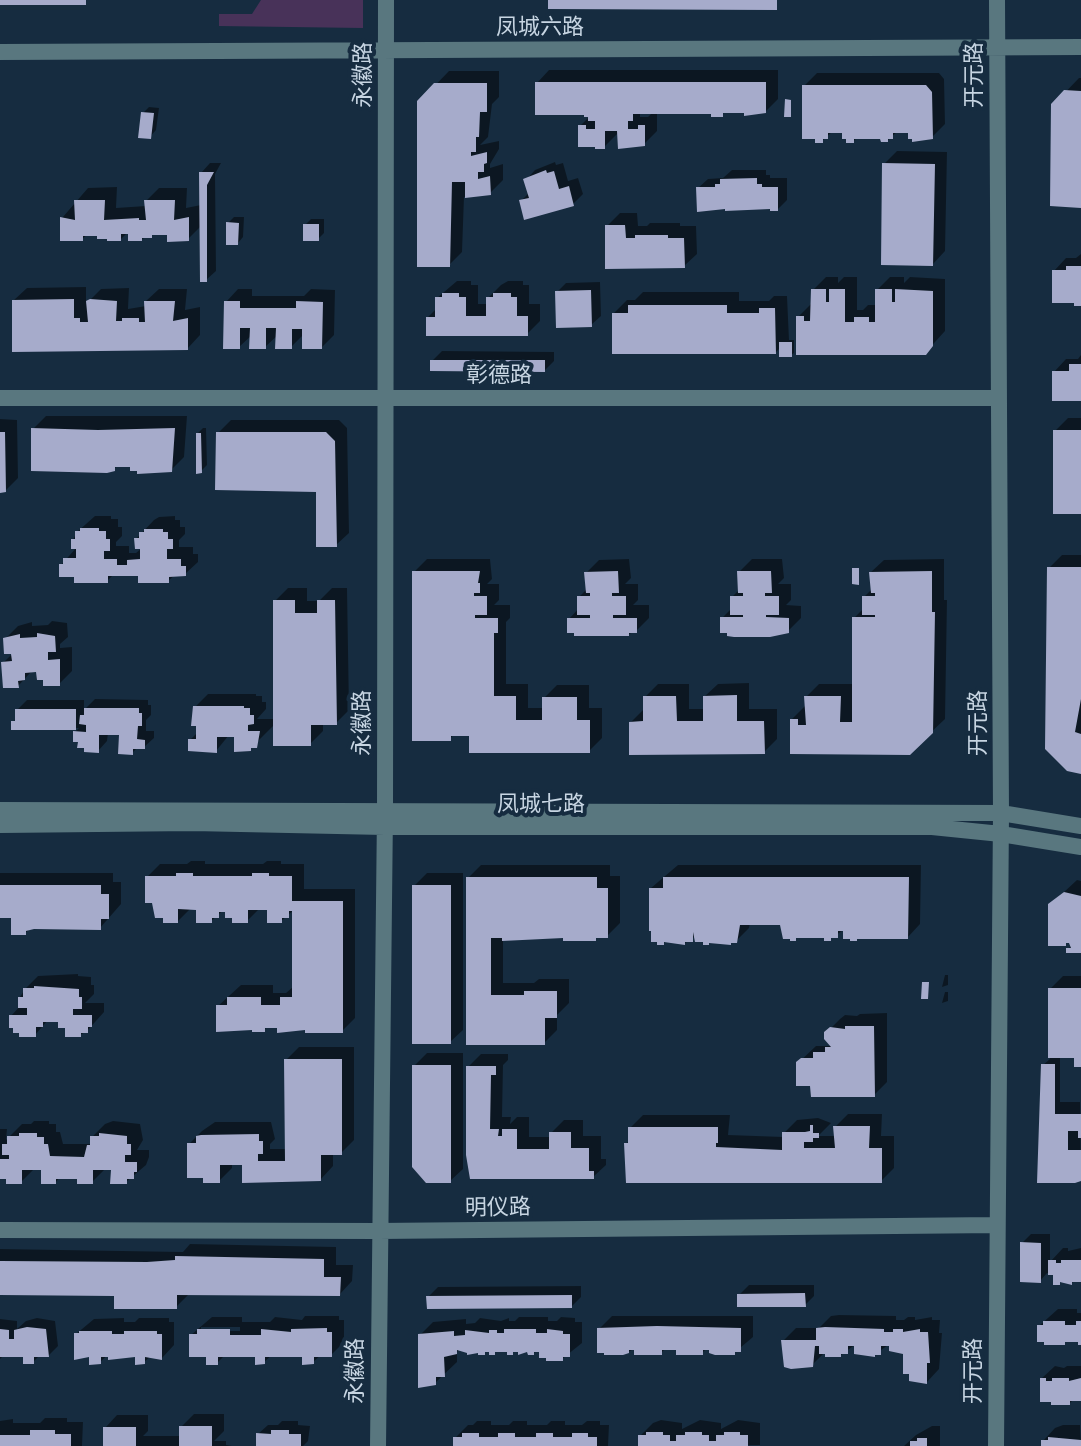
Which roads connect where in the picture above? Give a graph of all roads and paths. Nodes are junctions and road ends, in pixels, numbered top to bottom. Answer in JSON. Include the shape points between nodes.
{"nodes":[{"id":1,"x":386,"y":0,"type":"edge"},
{"id":2,"x":997,"y":0,"type":"edge"},
{"id":3,"x":997,"y":46,"type":"junction"},
{"id":4,"x":1081,"y":47,"type":"edge"},
{"id":5,"x":0,"y":52,"type":"edge"},
{"id":6,"x":386,"y":52,"type":"junction"},
{"id":7,"x":0,"y":398,"type":"edge"},
{"id":8,"x":385,"y":398,"type":"junction"},
{"id":9,"x":999,"y":398,"type":"junction"},
{"id":10,"x":0,"y":810,"type":"edge"},
{"id":11,"x":1001,"y":813,"type":"junction"},
{"id":12,"x":385,"y":820,"type":"junction"},
{"id":13,"x":0,"y":825,"type":"edge"},
{"id":14,"x":1081,"y":826,"type":"edge"},
{"id":15,"x":1001,"y":834,"type":"junction"},
{"id":16,"x":1081,"y":847,"type":"edge"},
{"id":17,"x":997,"y":1225,"type":"junction"},
{"id":18,"x":0,"y":1230,"type":"edge"},
{"id":19,"x":378,"y":1231,"type":"junction"},
{"id":20,"x":378,"y":1446,"type":"edge"},
{"id":21,"x":996,"y":1446,"type":"edge"}],
"edges":[{"from":1,"to":6,"type":"street","name":"永徽路"},
{"from":2,"to":3,"type":"street","name":"开元路"},
{"from":3,"to":4,"type":"street","name":"凤城六路"},
{"from":3,"to":6,"type":"street","name":"凤城六路"},
{"from":3,"to":9,"type":"street","name":"开元路"},
{"from":5,"to":6,"type":"street","name":"凤城六路"},
{"from":6,"to":8,"type":"street","name":"永徽路"},
{"from":7,"to":8,"type":"street","name":"彰德路"},
{"from":8,"to":9,"type":"street","name":"彰德路"},
{"from":8,"to":12,"type":"street","name":"永徽路"},
{"from":9,"to":11,"type":"street","name":"开元路"},
{"from":10,"to":12,"type":"street","name":"凤城七路"},
{"from":11,"to":12,"type":"street","name":"凤城七路"},
{"from":11,"to":14,"type":"street","name":"凤城七路"},
{"from":11,"to":15,"type":"street","name":"开元路"},
{"from":12,"to":13,"type":"street","name":"凤城七路"},
{"from":12,"to":15,"type":"street","name":"凤城七路","via":[[932,827]]},
{"from":12,"to":19,"type":"street","name":"永徽路"},
{"from":15,"to":16,"type":"street","name":"凤城七路"},
{"from":15,"to":17,"type":"street","name":"开元路"},
{"from":17,"to":19,"type":"street","name":"明仪路"},
{"from":17,"to":21,"type":"street","name":"开元路"},
{"from":18,"to":19,"type":"street","name":"明仪路"},
{"from":19,"to":20,"type":"street","name":"永徽路"}]}
